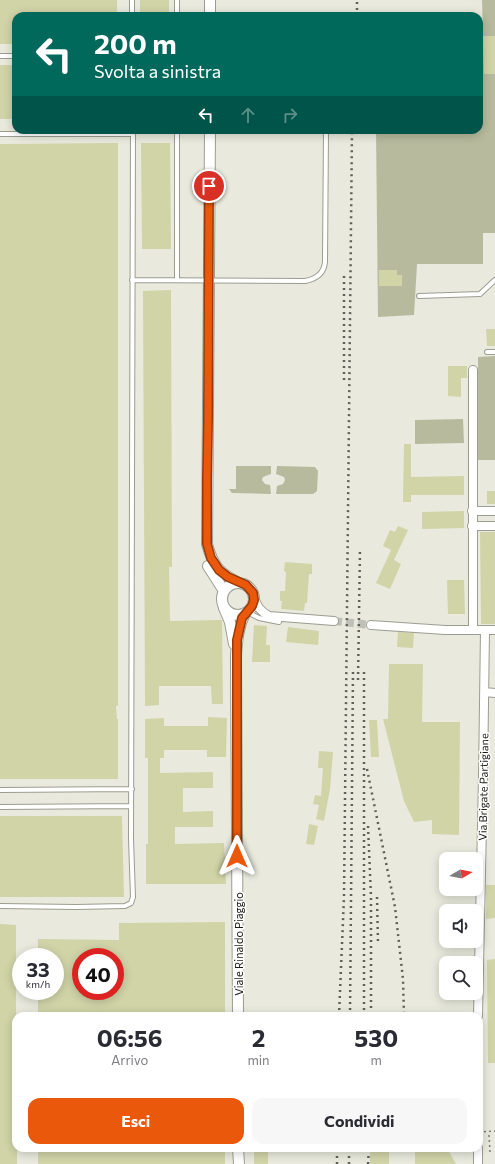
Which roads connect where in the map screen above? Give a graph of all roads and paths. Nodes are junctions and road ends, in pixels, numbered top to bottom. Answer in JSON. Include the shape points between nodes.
{"nodes":[{"id":1,"x":132,"y":0,"type":"edge"},
{"id":2,"x":177,"y":0,"type":"edge"},
{"id":3,"x":210,"y":0,"type":"edge"},
{"id":4,"x":132,"y":12,"type":"edge"},
{"id":5,"x":177,"y":12,"type":"edge"},
{"id":6,"x":210,"y":12,"type":"edge"},
{"id":7,"x":0,"y":56,"type":"edge"},
{"id":8,"x":12,"y":56,"type":"edge"},
{"id":9,"x":0,"y":134,"type":"edge"},
{"id":10,"x":12,"y":134,"type":"edge"},
{"id":11,"x":133,"y":134,"type":"edge"},
{"id":12,"x":177,"y":134,"type":"edge"},
{"id":13,"x":210,"y":134,"type":"edge"},
{"id":14,"x":326,"y":134,"type":"edge"},
{"id":15,"x":132,"y":280,"type":"junction"},
{"id":16,"x":177,"y":280,"type":"junction"},
{"id":17,"x":209,"y":280,"type":"junction"},
{"id":18,"x":495,"y":280,"type":"edge"},
{"id":19,"x":419,"y":296,"type":"dead end"},
{"id":20,"x":487,"y":352,"type":"dead end"},
{"id":21,"x":495,"y":352,"type":"edge"},
{"id":22,"x":473,"y":370,"type":"dead end"},
{"id":23,"x":472,"y":511,"type":"junction"},
{"id":24,"x":495,"y":511,"type":"edge"},
{"id":25,"x":472,"y":526,"type":"junction"},
{"id":26,"x":495,"y":526,"type":"edge"},
{"id":27,"x":207,"y":544,"type":"junction"},
{"id":28,"x":239,"y":583,"type":"junction"},
{"id":29,"x":224,"y":591,"type":"junction"},
{"id":30,"x":253,"y":596,"type":"junction"},
{"id":31,"x":224,"y":608,"type":"junction"},
{"id":32,"x":246,"y":613,"type":"junction"},
{"id":33,"x":279,"y":622,"type":"dead end"},
{"id":34,"x":334,"y":622,"type":"tunnel mouth"},
{"id":35,"x":371,"y":625,"type":"tunnel mouth"},
{"id":36,"x":473,"y":630,"type":"junction"},
{"id":37,"x":485,"y":630,"type":"junction"},
{"id":38,"x":495,"y":630,"type":"edge"},
{"id":39,"x":236,"y":656,"type":"junction"},
{"id":40,"x":484,"y":692,"type":"junction"},
{"id":41,"x":495,"y":693,"type":"edge"},
{"id":42,"x":132,"y":789,"type":"junction"},
{"id":43,"x":0,"y":790,"type":"edge"},
{"id":44,"x":131,"y":806,"type":"junction"},
{"id":45,"x":0,"y":807,"type":"edge"},
{"id":46,"x":0,"y":906,"type":"edge"},
{"id":47,"x":238,"y":1012,"type":"edge"},
{"id":48,"x":478,"y":1012,"type":"edge"},
{"id":49,"x":483,"y":1132,"type":"edge"},
{"id":50,"x":495,"y":1132,"type":"edge"},
{"id":51,"x":489,"y":1135,"type":"dead end"},
{"id":52,"x":238,"y":1152,"type":"edge"},
{"id":53,"x":478,"y":1152,"type":"edge"},
{"id":54,"x":490,"y":1152,"type":"dead end"},
{"id":55,"x":238,"y":1164,"type":"edge"},
{"id":56,"x":478,"y":1164,"type":"edge"}],
"edges":[{"from":1,"to":4,"type":"lane"},
{"from":2,"to":5,"type":"lane"},
{"from":3,"to":6,"type":"street"},
{"from":7,"to":8,"type":"lane"},
{"from":9,"to":10,"type":"lane"},
{"from":11,"to":15,"type":"lane"},
{"from":12,"to":16,"type":"lane"},
{"from":13,"to":17,"type":"street"},
{"from":14,"to":17,"type":"lane","via":[[325,262],[320,275],[305,281]]},
{"from":15,"to":16,"type":"lane"},
{"from":15,"to":42,"type":"lane"},
{"from":16,"to":17,"type":"lane"},
{"from":17,"to":27,"type":"street"},
{"from":18,"to":19,"type":"lane","via":[[480,294]]},
{"from":20,"to":21,"type":"lane"},
{"from":22,"to":23,"type":"street"},
{"from":23,"to":24,"type":"street"},
{"from":23,"to":25,"type":"street"},
{"from":25,"to":26,"type":"street"},
{"from":25,"to":36,"type":"street"},
{"from":27,"to":28,"type":"street","via":[[211,558],[219,570]]},
{"from":27,"to":29,"type":"street","via":[[207,563]]},
{"from":28,"to":29,"type":"street"},
{"from":28,"to":30,"type":"street","via":[[249,588]]},
{"from":29,"to":31,"type":"street"},
{"from":30,"to":32,"type":"street","via":[[252,606]]},
{"from":30,"to":34,"type":"street","via":[[258,607],[269,616]]},
{"from":31,"to":32,"type":"street","via":[[235,615]]},
{"from":31,"to":39,"type":"street","name":"Viale Rinaldo Piaggio","via":[[230,622]]},
{"from":32,"to":33,"type":"lane"},
{"from":32,"to":39,"type":"street","name":"Viale Rinaldo Piaggio","via":[[239,631]]},
{"from":35,"to":36,"type":"street"},
{"from":36,"to":37,"type":"street"},
{"from":37,"to":38,"type":"street"},
{"from":37,"to":40,"type":"street","name":"Via Brigate Partigiane"},
{"from":39,"to":47,"type":"street","name":"Viale Rinaldo Piaggio"},
{"from":40,"to":41,"type":"street"},
{"from":40,"to":48,"type":"street","name":"Via Brigate Partigiane"},
{"from":42,"to":43,"type":"lane"},
{"from":42,"to":44,"type":"lane"},
{"from":44,"to":45,"type":"lane"},
{"from":44,"to":46,"type":"lane","via":[[131,903],[125,906],[76,908]]},
{"from":49,"to":50,"type":"path"},
{"from":51,"to":54,"type":"path"},
{"from":52,"to":55,"type":"street"},
{"from":53,"to":56,"type":"street"}]}
